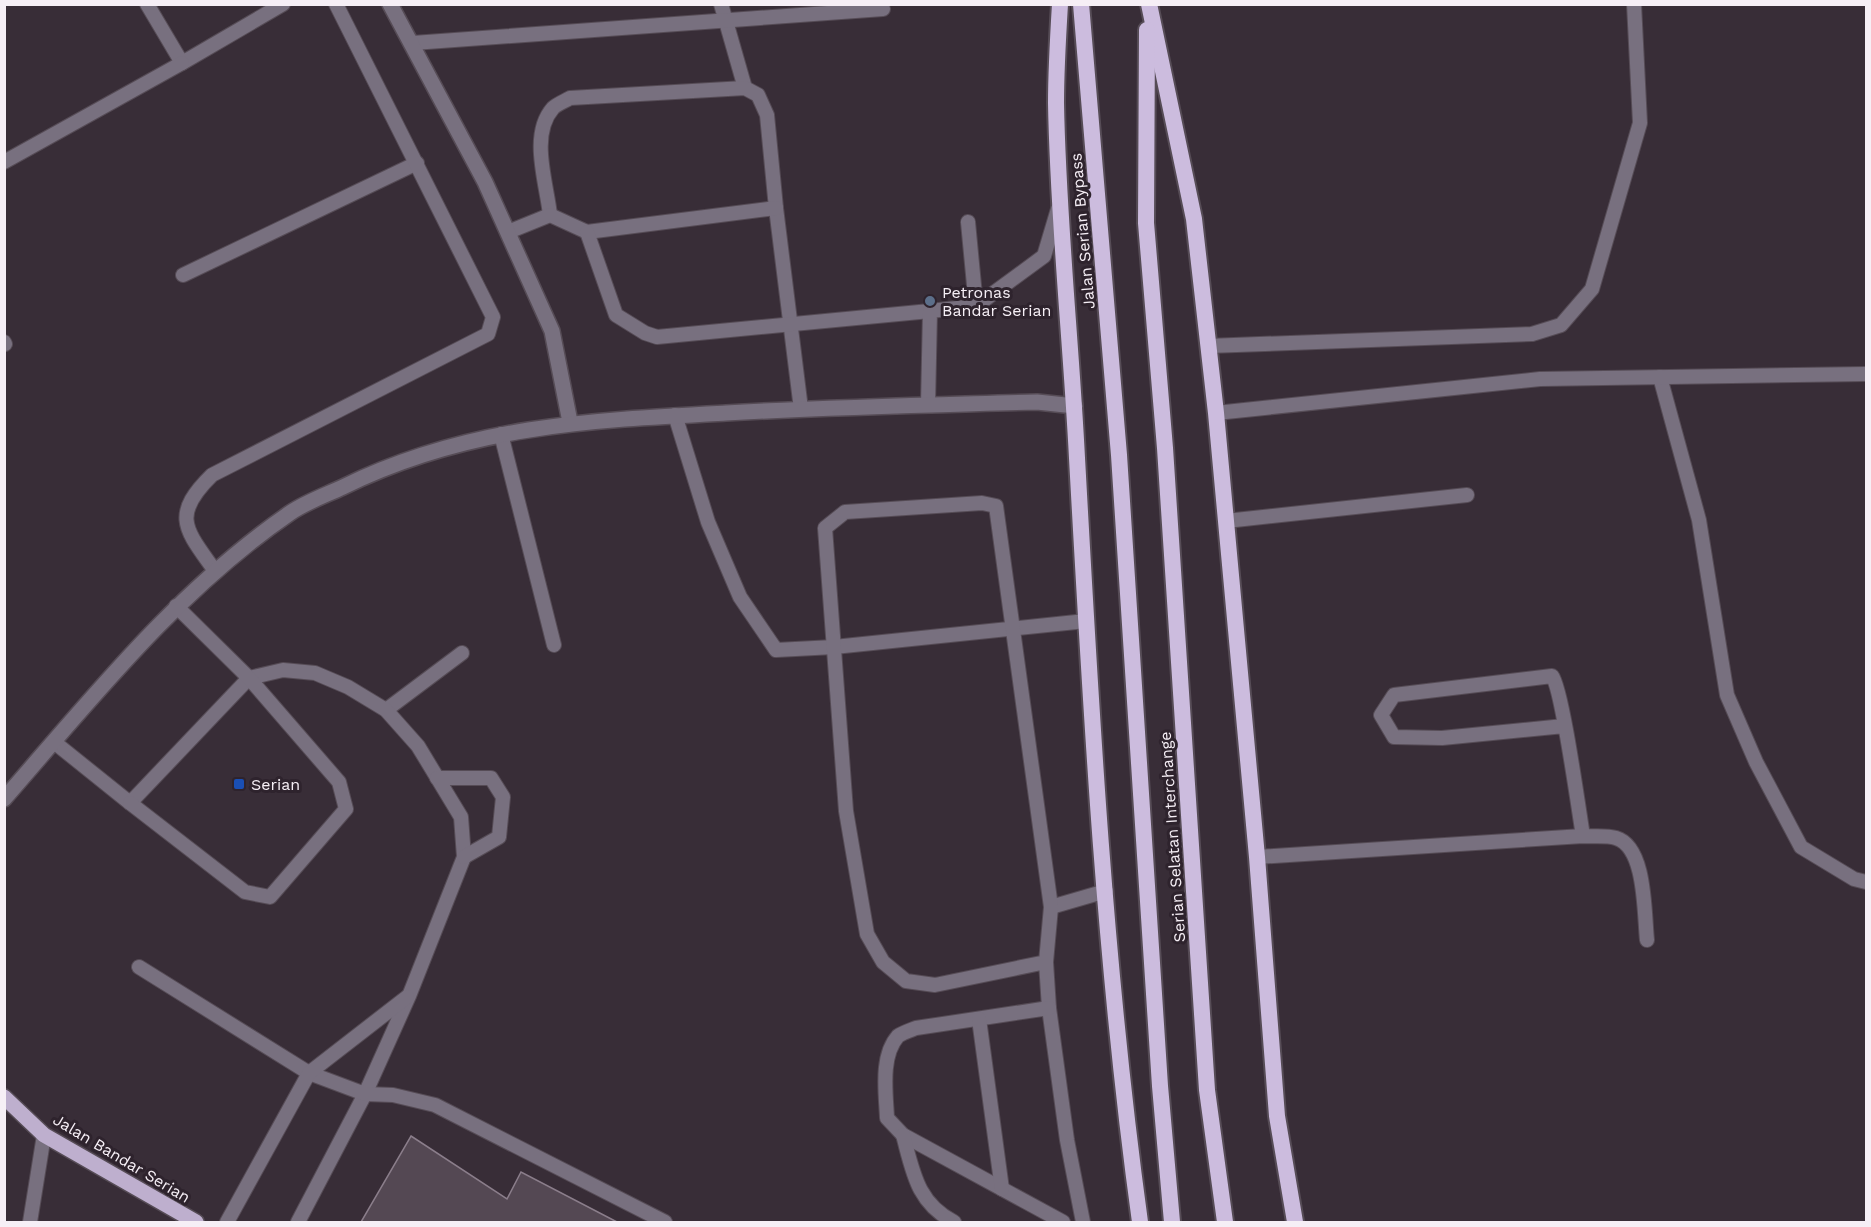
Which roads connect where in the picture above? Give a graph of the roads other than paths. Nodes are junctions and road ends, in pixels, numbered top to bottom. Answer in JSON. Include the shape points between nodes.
{"nodes":[{"id":1,"x":147,"y":4,"type":"edge"},
{"id":2,"x":283,"y":4,"type":"edge"},
{"id":3,"x":336,"y":4,"type":"edge"},
{"id":4,"x":390,"y":4,"type":"edge"},
{"id":5,"x":721,"y":4,"type":"edge"},
{"id":6,"x":1060,"y":4,"type":"edge"},
{"id":7,"x":1081,"y":4,"type":"edge"},
{"id":8,"x":1148,"y":4,"type":"edge"},
{"id":9,"x":1634,"y":4,"type":"edge"},
{"id":10,"x":883,"y":9,"type":"dead end"},
{"id":11,"x":727,"y":22,"type":"junction"},
{"id":12,"x":413,"y":43,"type":"junction"},
{"id":13,"x":182,"y":63,"type":"junction"},
{"id":14,"x":745,"y":88,"type":"junction"},
{"id":15,"x":4,"y":162,"type":"edge"},
{"id":16,"x":417,"y":163,"type":"junction"},
{"id":17,"x":1060,"y":201,"type":"junction"},
{"id":18,"x":776,"y":208,"type":"junction"},
{"id":19,"x":550,"y":215,"type":"junction"},
{"id":20,"x":968,"y":222,"type":"dead end"},
{"id":21,"x":508,"y":232,"type":"junction"},
{"id":22,"x":587,"y":232,"type":"junction"},
{"id":23,"x":183,"y":275,"type":"dead end"},
{"id":24,"x":976,"y":306,"type":"junction"},
{"id":25,"x":930,"y":311,"type":"junction"},
{"id":26,"x":792,"y":322,"type":"junction"},
{"id":27,"x":1208,"y":346,"type":"junction"},
{"id":28,"x":1866,"y":374,"type":"edge"},
{"id":29,"x":1660,"y":377,"type":"junction"},
{"id":30,"x":928,"y":405,"type":"junction"},
{"id":31,"x":1075,"y":406,"type":"junction"},
{"id":32,"x":801,"y":409,"type":"junction"},
{"id":33,"x":1216,"y":413,"type":"junction"},
{"id":34,"x":675,"y":415,"type":"junction"},
{"id":35,"x":570,"y":422,"type":"junction"},
{"id":36,"x":501,"y":434,"type":"junction"},
{"id":37,"x":1119,"y":455,"type":"joint"},
{"id":38,"x":1467,"y":495,"type":"dead end"},
{"id":39,"x":1226,"y":521,"type":"junction"},
{"id":40,"x":215,"y":571,"type":"junction"},
{"id":41,"x":176,"y":606,"type":"junction"},
{"id":42,"x":1086,"y":621,"type":"junction"},
{"id":43,"x":1013,"y":629,"type":"junction"},
{"id":44,"x":554,"y":645,"type":"dead end"},
{"id":45,"x":834,"y":647,"type":"junction"},
{"id":46,"x":462,"y":653,"type":"dead end"},
{"id":47,"x":249,"y":678,"type":"junction"},
{"id":48,"x":386,"y":710,"type":"junction"},
{"id":49,"x":1563,"y":726,"type":"junction"},
{"id":50,"x":54,"y":742,"type":"junction"},
{"id":51,"x":437,"y":778,"type":"junction"},
{"id":52,"x":4,"y":799,"type":"edge"},
{"id":53,"x":130,"y":803,"type":"junction"},
{"id":54,"x":1583,"y":836,"type":"junction"},
{"id":55,"x":464,"y":857,"type":"junction"},
{"id":56,"x":1257,"y":857,"type":"junction"},
{"id":57,"x":1866,"y":882,"type":"edge"},
{"id":58,"x":1106,"y":891,"type":"junction"},
{"id":59,"x":1051,"y":907,"type":"junction"},
{"id":60,"x":1647,"y":940,"type":"dead end"},
{"id":61,"x":1046,"y":962,"type":"junction"},
{"id":62,"x":139,"y":967,"type":"dead end"},
{"id":63,"x":409,"y":996,"type":"junction"},
{"id":64,"x":1049,"y":1008,"type":"junction"},
{"id":65,"x":979,"y":1019,"type":"junction"},
{"id":66,"x":309,"y":1073,"type":"junction"},
{"id":67,"x":365,"y":1094,"type":"junction"},
{"id":68,"x":4,"y":1097,"type":"edge"},
{"id":69,"x":44,"y":1135,"type":"junction"},
{"id":70,"x":903,"y":1135,"type":"junction"},
{"id":71,"x":1002,"y":1189,"type":"junction"},
{"id":72,"x":30,"y":1222,"type":"edge"},
{"id":73,"x":196,"y":1222,"type":"edge"},
{"id":74,"x":227,"y":1222,"type":"edge"},
{"id":75,"x":298,"y":1222,"type":"edge"},
{"id":76,"x":665,"y":1222,"type":"edge"},
{"id":77,"x":954,"y":1222,"type":"edge"},
{"id":78,"x":1062,"y":1222,"type":"edge"},
{"id":79,"x":1083,"y":1222,"type":"edge"},
{"id":80,"x":1140,"y":1222,"type":"edge"},
{"id":81,"x":1172,"y":1222,"type":"edge"},
{"id":82,"x":1225,"y":1222,"type":"edge"},
{"id":83,"x":1295,"y":1222,"type":"edge"}],
"edges":[{"from":1,"to":13,"type":"lane"},
{"from":2,"to":13,"type":"lane"},
{"from":3,"to":16,"type":"lane"},
{"from":4,"to":12,"type":"street"},
{"from":5,"to":11,"type":"lane"},
{"from":6,"to":17,"type":"highway","via":[[1056,101]]},
{"from":7,"to":37,"type":"highway","name":"Jalan Serian Bypass"},
{"from":8,"to":27,"type":"highway","via":[[1194,219]]},
{"from":8,"to":82,"type":"highway","name":"Serian Selatan Interchange","via":[[1146,223],[1165,448],[1207,1090]]},
{"from":9,"to":27,"type":"lane","via":[[1640,123],[1592,289],[1561,325],[1532,334]]},
{"from":10,"to":11,"type":"lane"},
{"from":11,"to":12,"type":"lane"},
{"from":11,"to":14,"type":"lane"},
{"from":12,"to":21,"type":"street"},
{"from":13,"to":15,"type":"lane"},
{"from":14,"to":18,"type":"lane","via":[[758,95],[767,115]]},
{"from":14,"to":19,"type":"lane","via":[[570,98],[561,103],[545,124],[541,150]]},
{"from":16,"to":23,"type":"lane"},
{"from":16,"to":40,"type":"lane","via":[[493,317],[488,334],[212,475],[194,493],[187,514],[187,532]]},
{"from":17,"to":24,"type":"lane","via":[[1044,256]]},
{"from":17,"to":31,"type":"highway"},
{"from":18,"to":22,"type":"lane"},
{"from":18,"to":26,"type":"lane"},
{"from":19,"to":21,"type":"lane"},
{"from":19,"to":22,"type":"lane"},
{"from":20,"to":24,"type":"lane"},
{"from":21,"to":35,"type":"street","via":[[552,331]]},
{"from":22,"to":26,"type":"lane","via":[[616,315],[645,333],[657,338]]},
{"from":24,"to":25,"type":"lane"},
{"from":25,"to":26,"type":"lane"},
{"from":25,"to":30,"type":"lane"},
{"from":26,"to":32,"type":"lane"},
{"from":27,"to":33,"type":"highway"},
{"from":28,"to":29,"type":"lane"},
{"from":29,"to":33,"type":"lane","via":[[1540,379]]},
{"from":29,"to":57,"type":"lane","via":[[1699,520],[1727,695],[1756,762],[1801,848]]},
{"from":30,"to":31,"type":"street","via":[[1037,402]]},
{"from":30,"to":32,"type":"street"},
{"from":31,"to":42,"type":"highway"},
{"from":32,"to":34,"type":"street"},
{"from":33,"to":39,"type":"highway"},
{"from":34,"to":35,"type":"street"},
{"from":34,"to":45,"type":"lane","via":[[708,522],[740,597],[776,650]]},
{"from":35,"to":36,"type":"street"},
{"from":36,"to":40,"type":"street","via":[[469,440],[377,471],[293,511]]},
{"from":36,"to":44,"type":"lane"},
{"from":37,"to":81,"type":"highway","name":"Serian Selatan Interchange"},
{"from":38,"to":39,"type":"lane"},
{"from":39,"to":56,"type":"highway"},
{"from":40,"to":41,"type":"street"},
{"from":41,"to":47,"type":"lane"},
{"from":41,"to":50,"type":"street"},
{"from":42,"to":43,"type":"lane"},
{"from":42,"to":58,"type":"highway"},
{"from":43,"to":45,"type":"lane"},
{"from":43,"to":45,"type":"lane","via":[[996,506],[982,503],[845,512],[825,528]]},
{"from":43,"to":59,"type":"lane"},
{"from":45,"to":61,"type":"lane","via":[[847,822],[867,934],[883,962],[906,981],[935,985]]},
{"from":46,"to":48,"type":"lane"},
{"from":47,"to":48,"type":"lane","via":[[284,670],[315,673]]},
{"from":47,"to":53,"type":"lane"},
{"from":47,"to":53,"type":"lane","via":[[339,782],[346,809],[270,897],[245,892]]},
{"from":48,"to":51,"type":"lane","via":[[418,746]]},
{"from":49,"to":49,"type":"lane","via":[[1552,676],[1394,695],[1381,715],[1394,737],[1442,738]]},
{"from":49,"to":54,"type":"lane"},
{"from":50,"to":52,"type":"street"},
{"from":50,"to":53,"type":"lane"},
{"from":51,"to":55,"type":"lane","via":[[461,818]]},
{"from":51,"to":55,"type":"lane","via":[[492,778],[503,797],[499,837]]},
{"from":54,"to":56,"type":"lane"},
{"from":54,"to":60,"type":"lane","via":[[1615,837],[1631,846],[1638,862]]},
{"from":55,"to":63,"type":"lane"},
{"from":56,"to":83,"type":"highway","via":[[1277,1116]]},
{"from":58,"to":59,"type":"lane"},
{"from":58,"to":80,"type":"highway"},
{"from":59,"to":61,"type":"lane"},
{"from":61,"to":64,"type":"lane"},
{"from":62,"to":66,"type":"lane"},
{"from":63,"to":66,"type":"lane"},
{"from":63,"to":67,"type":"lane"},
{"from":64,"to":65,"type":"lane"},
{"from":64,"to":79,"type":"lane"},
{"from":65,"to":70,"type":"lane","via":[[916,1028],[899,1036],[889,1055],[887,1118]]},
{"from":65,"to":71,"type":"lane"},
{"from":66,"to":67,"type":"lane"},
{"from":66,"to":74,"type":"lane"},
{"from":67,"to":75,"type":"lane"},
{"from":67,"to":76,"type":"lane","via":[[393,1095],[435,1105]]},
{"from":68,"to":69,"type":"main road","name":"Jalan Bandar Serian"},
{"from":69,"to":72,"type":"lane"},
{"from":69,"to":73,"type":"main road","name":"Jalan Bandar Serian"},
{"from":70,"to":71,"type":"lane"},
{"from":70,"to":77,"type":"lane","via":[[919,1191],[940,1215]]},
{"from":71,"to":78,"type":"lane"}]}
